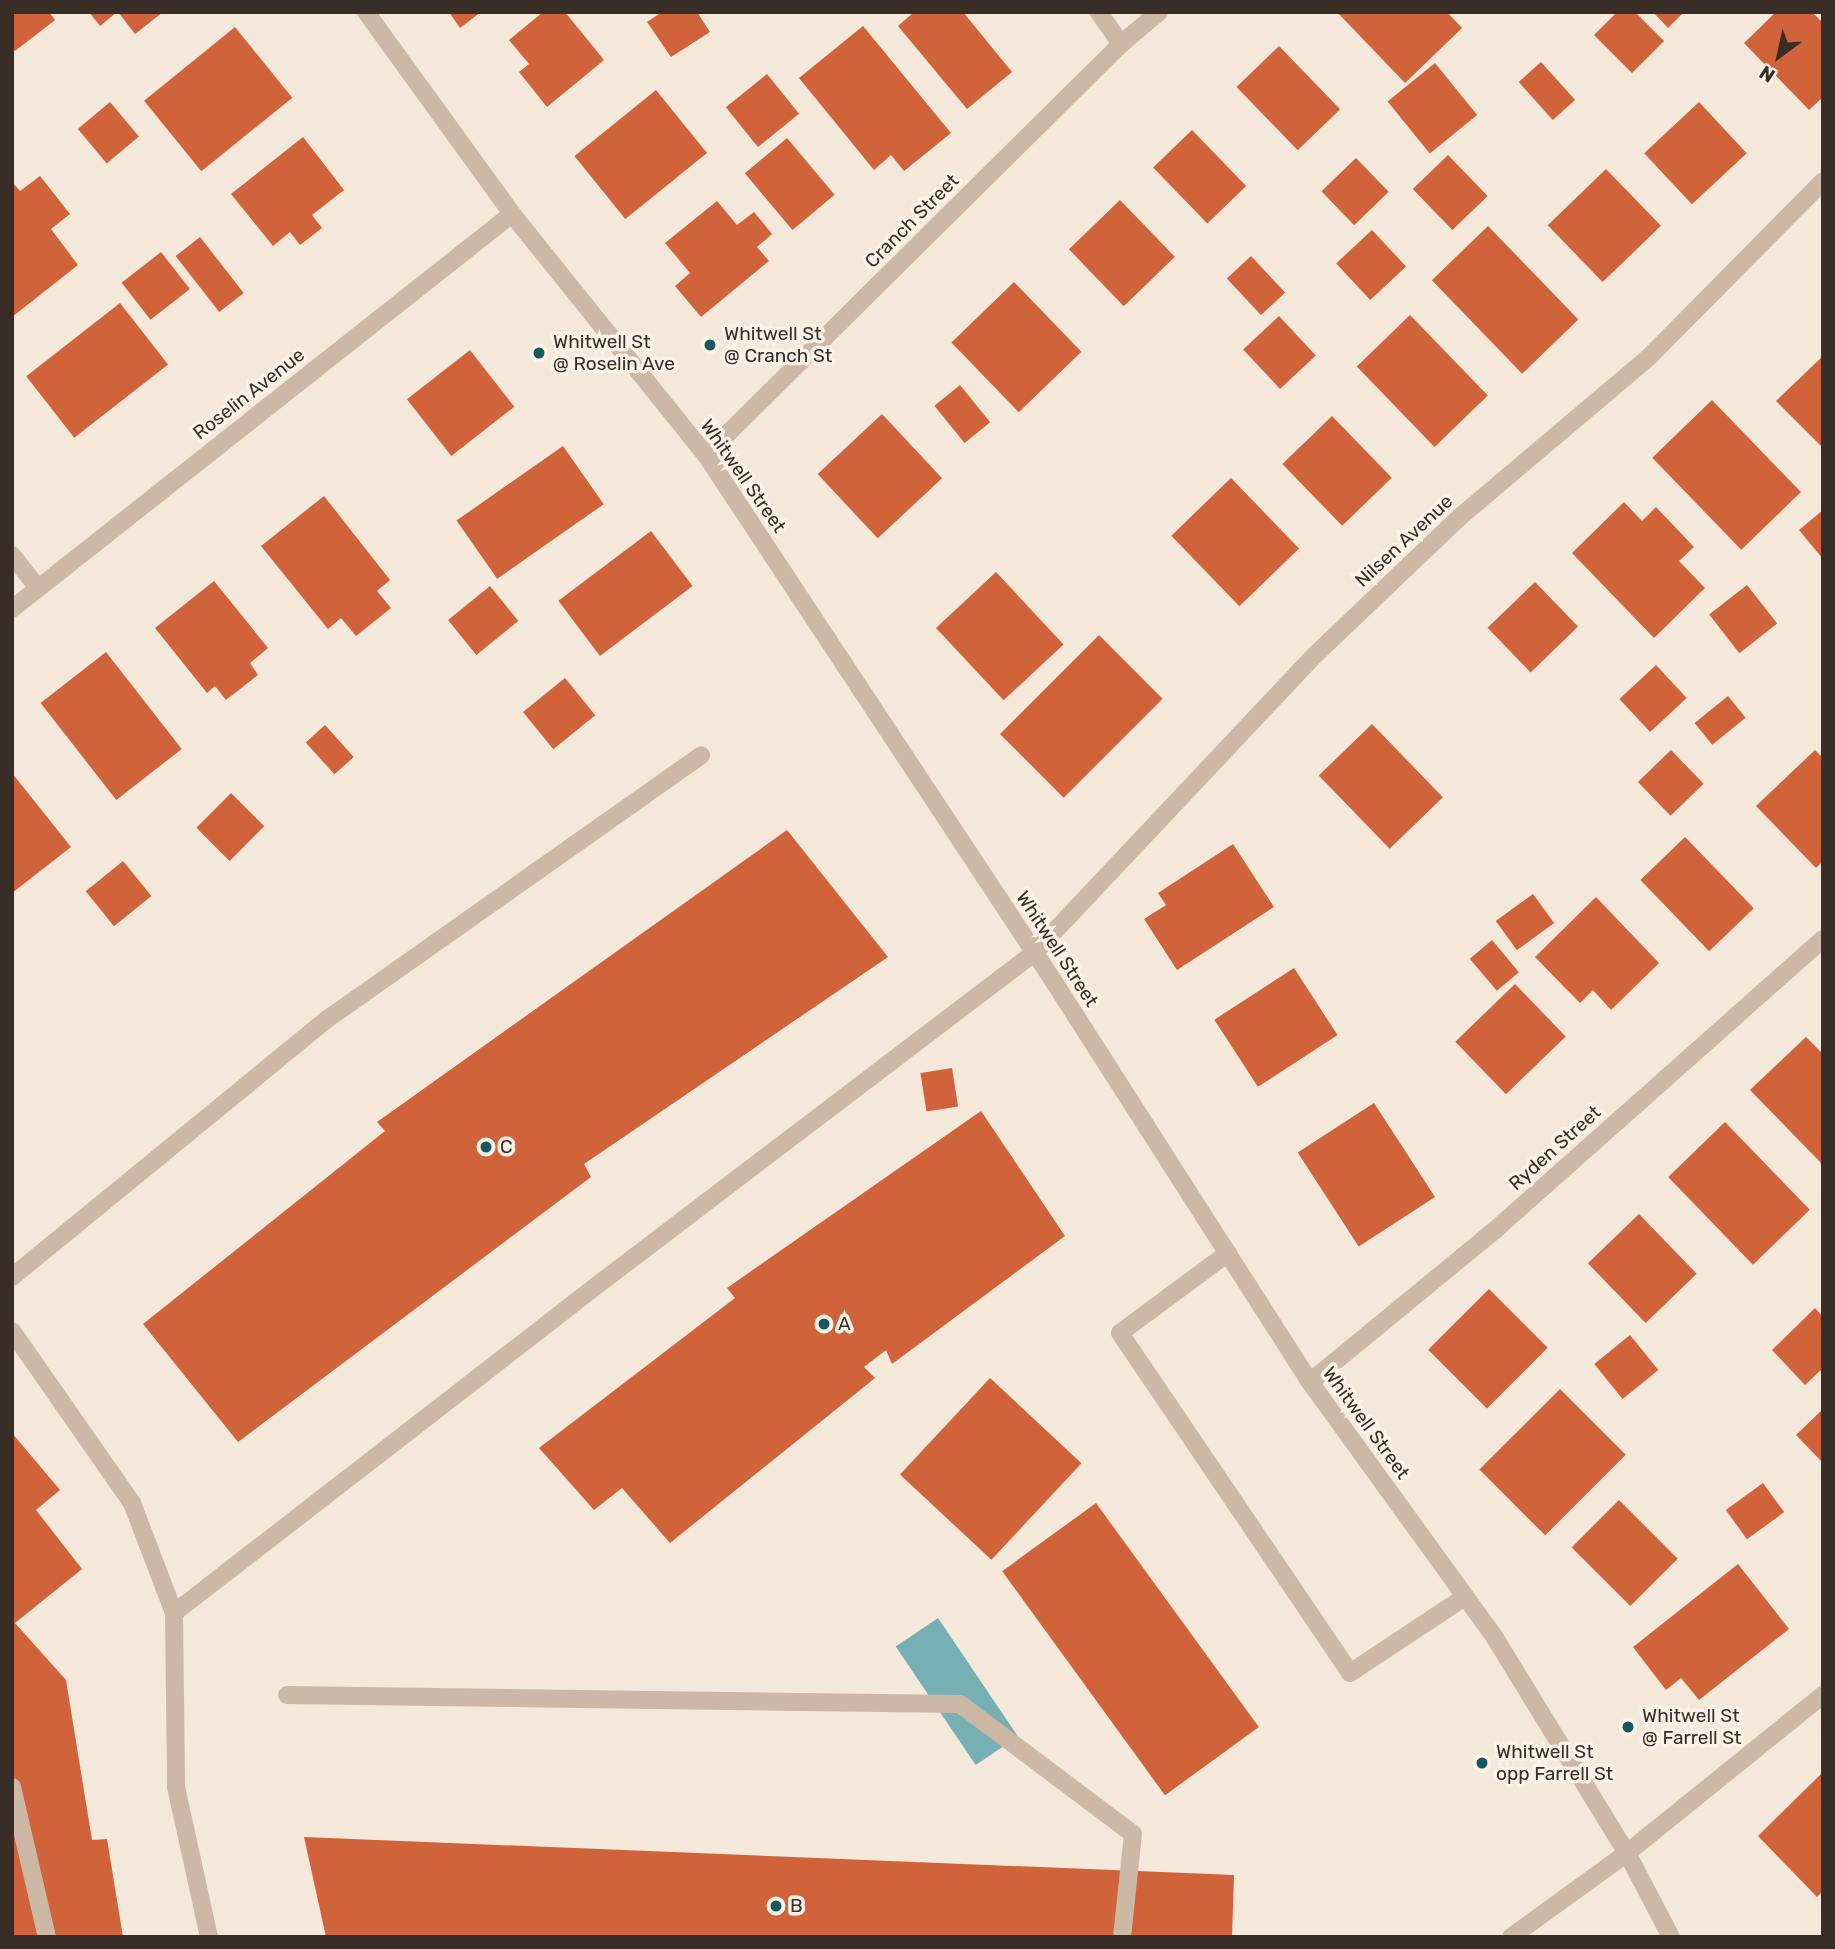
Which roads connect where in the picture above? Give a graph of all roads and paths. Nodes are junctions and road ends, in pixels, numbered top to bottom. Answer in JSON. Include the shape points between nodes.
{"nodes":[{"id":1,"x":366,"y":12,"type":"edge"},
{"id":2,"x":1099,"y":12,"type":"edge"},
{"id":3,"x":1159,"y":12,"type":"edge"},
{"id":4,"x":1121,"y":44,"type":"junction"},
{"id":5,"x":1823,"y":181,"type":"edge"},
{"id":6,"x":512,"y":214,"type":"junction"},
{"id":7,"x":706,"y":455,"type":"junction"},
{"id":8,"x":12,"y":555,"type":"edge"},
{"id":9,"x":37,"y":587,"type":"junction"},
{"id":10,"x":12,"y":608,"type":"edge"},
{"id":11,"x":701,"y":755,"type":"dead end"},
{"id":12,"x":1823,"y":939,"type":"edge"},
{"id":13,"x":1034,"y":953,"type":"junction"},
{"id":14,"x":1228,"y":1253,"type":"junction"},
{"id":15,"x":12,"y":1277,"type":"edge"},
{"id":16,"x":12,"y":1331,"type":"edge"},
{"id":17,"x":1310,"y":1382,"type":"junction"},
{"id":18,"x":1465,"y":1597,"type":"junction"},
{"id":19,"x":173,"y":1613,"type":"junction"},
{"id":20,"x":287,"y":1695,"type":"dead end"},
{"id":21,"x":1823,"y":1695,"type":"edge"},
{"id":22,"x":12,"y":1787,"type":"edge"},
{"id":23,"x":1627,"y":1853,"type":"junction"},
{"id":24,"x":47,"y":1937,"type":"edge"},
{"id":25,"x":209,"y":1937,"type":"edge"},
{"id":26,"x":1122,"y":1937,"type":"edge"},
{"id":27,"x":1511,"y":1937,"type":"edge"},
{"id":28,"x":1671,"y":1937,"type":"edge"}],
"edges":[{"from":1,"to":6,"type":"street","name":"Whitwell Street"},
{"from":2,"to":4,"type":"street"},
{"from":3,"to":4,"type":"street","name":"Cranch Street"},
{"from":4,"to":7,"type":"street","name":"Cranch Street"},
{"from":5,"to":13,"type":"street","name":"Nilsen Avenue","via":[[1650,356],[1461,516],[1317,653]]},
{"from":6,"to":7,"type":"street","name":"Whitwell Street"},
{"from":6,"to":9,"type":"street","name":"Roselin Avenue"},
{"from":7,"to":13,"type":"street","name":"Whitwell Street"},
{"from":8,"to":9,"type":"street"},
{"from":9,"to":10,"type":"street","name":"Roselin Avenue"},
{"from":11,"to":15,"type":"street","via":[[326,1020]]},
{"from":12,"to":17,"type":"street","name":"Ryden Street","via":[[1495,1230]]},
{"from":13,"to":14,"type":"street","name":"Whitwell Street"},
{"from":13,"to":19,"type":"street","name":"Nilsen Avenue"},
{"from":14,"to":17,"type":"street","name":"Whitwell Street"},
{"from":14,"to":18,"type":"street","via":[[1120,1333],[1350,1673]]},
{"from":16,"to":19,"type":"street","via":[[132,1503]]},
{"from":17,"to":18,"type":"street","name":"Whitwell Street"},
{"from":18,"to":23,"type":"street","name":"Whitwell Street"},
{"from":19,"to":25,"type":"street","via":[[176,1787]]},
{"from":20,"to":26,"type":"street","via":[[960,1704],[1133,1833]]},
{"from":21,"to":23,"type":"street"},
{"from":22,"to":24,"type":"street"},
{"from":23,"to":27,"type":"street"},
{"from":23,"to":28,"type":"street","name":"Whitwell Street"}]}
